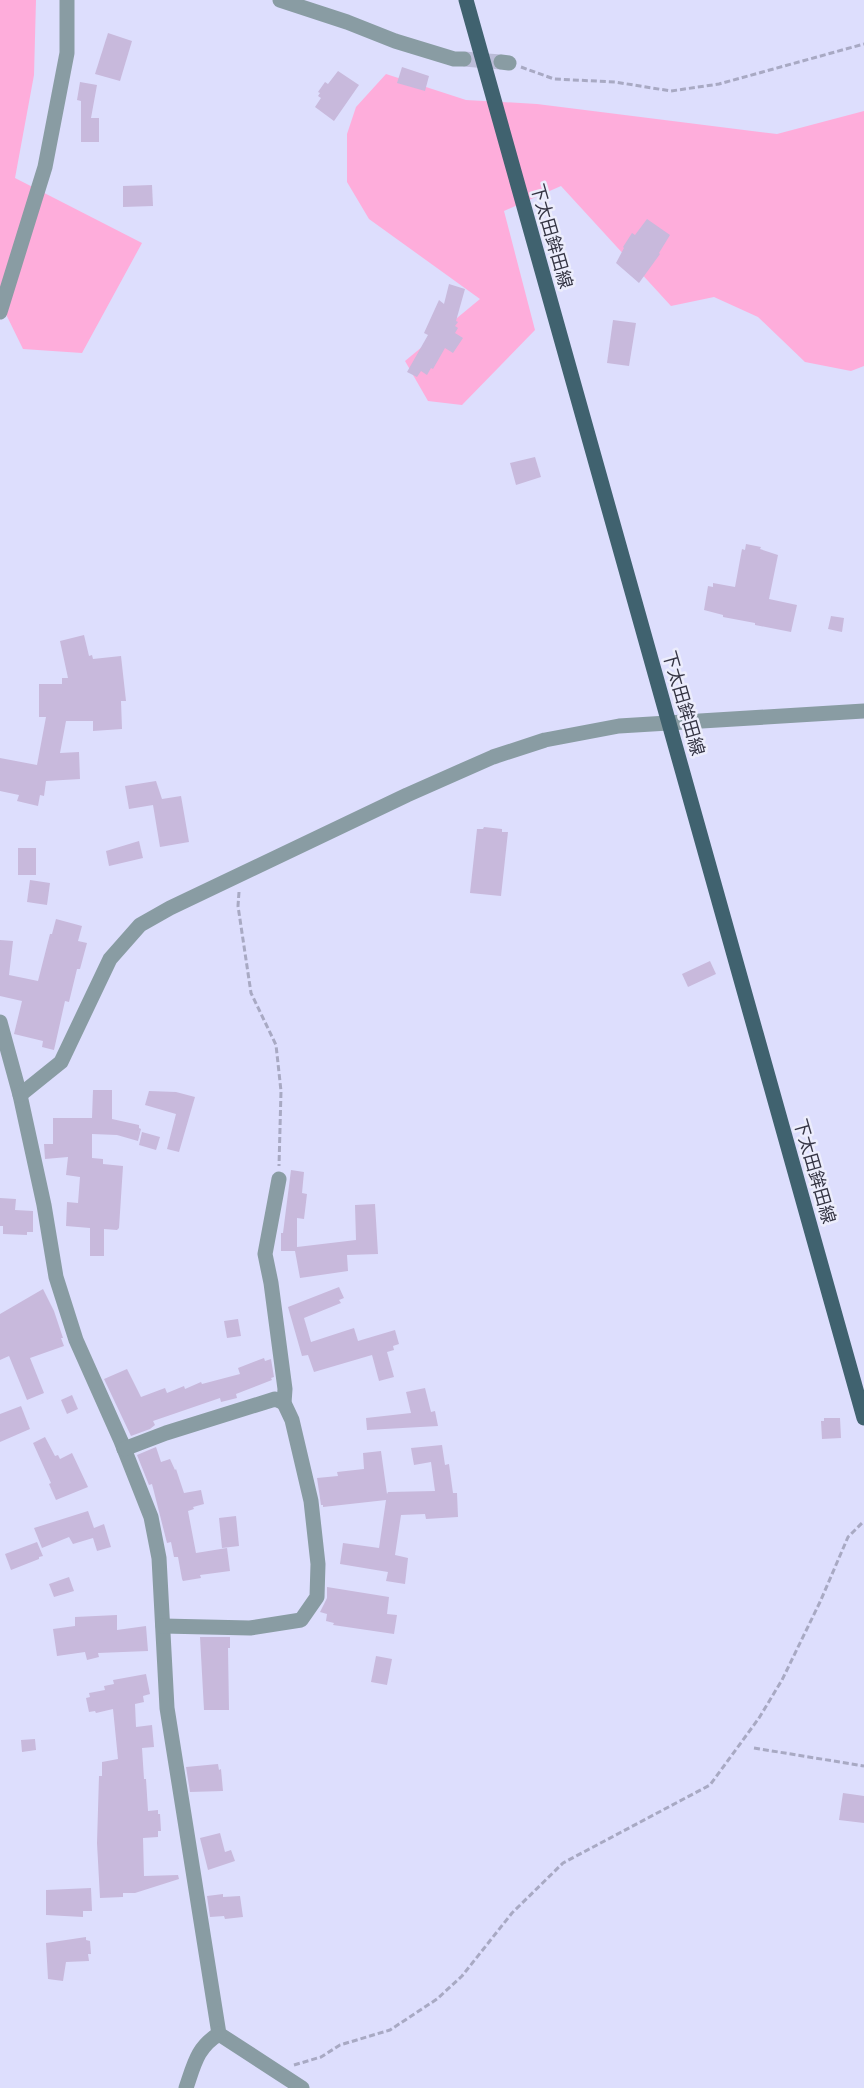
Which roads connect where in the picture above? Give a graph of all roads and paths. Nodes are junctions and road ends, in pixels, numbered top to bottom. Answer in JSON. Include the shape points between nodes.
{"nodes":[{"id":1,"x":67,"y":0,"type":"edge"},
{"id":2,"x":280,"y":0,"type":"edge"},
{"id":3,"x":466,"y":0,"type":"edge"},
{"id":4,"x":864,"y":44,"type":"edge"},
{"id":5,"x":464,"y":59,"type":"tunnel mouth"},
{"id":6,"x":505,"y":62,"type":"tunnel mouth"},
{"id":7,"x":0,"y":312,"type":"edge"},
{"id":8,"x":864,"y":711,"type":"edge"},
{"id":9,"x":670,"y":724,"type":"junction"},
{"id":10,"x":240,"y":875,"type":"junction"},
{"id":11,"x":0,"y":1022,"type":"edge"},
{"id":12,"x":21,"y":1095,"type":"junction"},
{"id":13,"x":279,"y":1179,"type":"joint"},
{"id":14,"x":284,"y":1404,"type":"junction"},
{"id":15,"x":864,"y":1418,"type":"edge"},
{"id":16,"x":124,"y":1449,"type":"junction"},
{"id":17,"x":864,"y":1521,"type":"edge"},
{"id":18,"x":163,"y":1626,"type":"junction"},
{"id":19,"x":754,"y":1748,"type":"dead end"},
{"id":20,"x":864,"y":1766,"type":"edge"},
{"id":21,"x":219,"y":2034,"type":"junction"},
{"id":22,"x":274,"y":2071,"type":"junction"},
{"id":23,"x":186,"y":2088,"type":"edge"},
{"id":24,"x":302,"y":2088,"type":"edge"}],
"edges":[{"from":1,"to":7,"type":"street","via":[[67,53],[45,167]]},
{"from":2,"to":5,"type":"street","via":[[395,41]]},
{"from":3,"to":9,"type":"main road","name":"下太田鉾田線"},
{"from":4,"to":6,"type":"path","via":[[719,84],[671,91],[615,82],[554,79]]},
{"from":8,"to":9,"type":"street"},
{"from":9,"to":10,"type":"street","via":[[579,732],[493,757]]},
{"from":9,"to":15,"type":"main road","name":"下太田鉾田線"},
{"from":10,"to":12,"type":"street","via":[[140,925],[110,959],[61,1062]]},
{"from":10,"to":13,"type":"path","via":[[238,906],[251,993],[276,1045],[281,1091]]},
{"from":11,"to":12,"type":"street"},
{"from":12,"to":16,"type":"street","via":[[56,1277],[76,1340]]},
{"from":13,"to":14,"type":"street","via":[[265,1254],[284,1377]]},
{"from":14,"to":16,"type":"street","via":[[275,1400]]},
{"from":14,"to":18,"type":"street","via":[[292,1420],[311,1501],[318,1564],[316,1597],[301,1620],[250,1628]]},
{"from":16,"to":18,"type":"street","via":[[151,1517],[159,1558]]},
{"from":17,"to":22,"type":"path","via":[[848,1537],[782,1680],[710,1785],[563,1863],[512,1912],[462,1976],[437,1999],[390,2030]]},
{"from":18,"to":21,"type":"street","via":[[166,1708]]},
{"from":19,"to":20,"type":"path"},
{"from":21,"to":22,"type":"street"},
{"from":21,"to":23,"type":"street","via":[[207,2042],[196,2060]]},
{"from":22,"to":24,"type":"street"}]}
